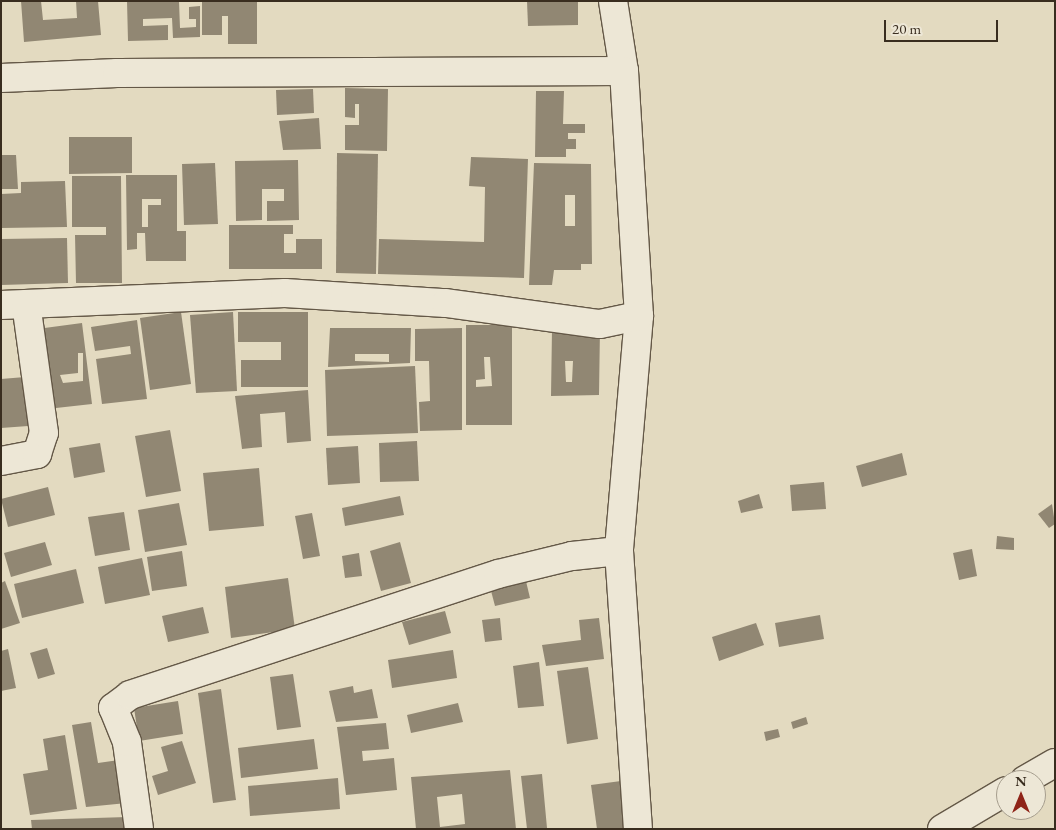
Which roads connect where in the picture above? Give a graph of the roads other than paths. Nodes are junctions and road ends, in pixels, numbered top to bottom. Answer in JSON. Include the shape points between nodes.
{"nodes":[{"id":1,"x":613,"y":1,"type":"edge"},
{"id":2,"x":624,"y":71,"type":"junction"},
{"id":3,"x":1,"y":78,"type":"edge"},
{"id":4,"x":14,"y":304,"type":"edge"},
{"id":5,"x":639,"y":316,"type":"junction"},
{"id":6,"x":1,"y":461,"type":"edge"},
{"id":7,"x":619,"y":551,"type":"junction"},
{"id":8,"x":1055,"y":763,"type":"edge"},
{"id":9,"x":1043,"y":770,"type":"edge"},
{"id":10,"x":996,"y":797,"type":"edge"},
{"id":11,"x":139,"y":829,"type":"edge"},
{"id":12,"x":638,"y":829,"type":"edge"},
{"id":13,"x":942,"y":829,"type":"edge"}],
"edges":[{"from":1,"to":2,"type":"street"},
{"from":2,"to":3,"type":"street","via":[[127,73]]},
{"from":2,"to":5,"type":"street"},
{"from":4,"to":5,"type":"street","via":[[285,293],[446,303],[600,324]]},
{"from":4,"to":6,"type":"street","via":[[44,433],[37,454]]},
{"from":5,"to":7,"type":"street"},
{"from":7,"to":11,"type":"street","via":[[572,556],[498,574],[130,695],[113,708],[127,742]]},
{"from":7,"to":12,"type":"street"},
{"from":8,"to":9,"type":"street"},
{"from":10,"to":13,"type":"street"}]}
